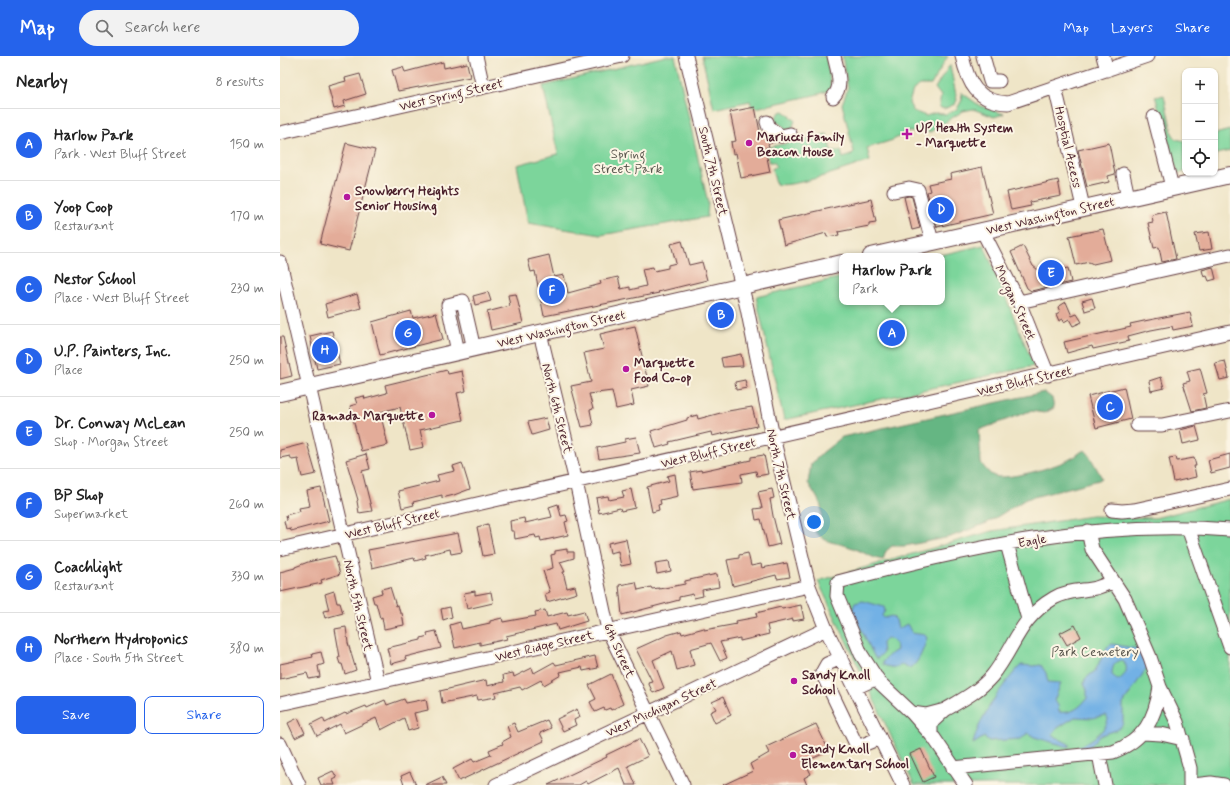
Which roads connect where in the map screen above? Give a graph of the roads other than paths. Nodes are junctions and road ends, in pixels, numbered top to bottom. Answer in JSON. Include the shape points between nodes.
{"nodes":[{"id":1,"x":476,"y":56,"type":"edge"},
{"id":2,"x":622,"y":56,"type":"edge"},
{"id":3,"x":686,"y":56,"type":"edge"},
{"id":4,"x":834,"y":56,"type":"edge"},
{"id":5,"x":962,"y":56,"type":"edge"},
{"id":6,"x":983,"y":56,"type":"edge"},
{"id":7,"x":1103,"y":56,"type":"edge"},
{"id":8,"x":1147,"y":56,"type":"edge"},
{"id":9,"x":1107,"y":70,"type":"junction"},
{"id":10,"x":999,"y":81,"type":"dead end"},
{"id":11,"x":483,"y":87,"type":"junction"},
{"id":12,"x":1056,"y":87,"type":"junction"},
{"id":13,"x":833,"y":97,"type":"dead end"},
{"id":14,"x":1154,"y":117,"type":"dead end"},
{"id":15,"x":767,"y":122,"type":"dead end"},
{"id":16,"x":280,"y":133,"type":"edge"},
{"id":17,"x":790,"y":134,"type":"dead end"},
{"id":18,"x":1123,"y":174,"type":"dead end"},
{"id":19,"x":1230,"y":175,"type":"edge"},
{"id":20,"x":1172,"y":187,"type":"junction"},
{"id":21,"x":894,"y":191,"type":"dead end"},
{"id":22,"x":1128,"y":197,"type":"junction"},
{"id":23,"x":1083,"y":207,"type":"junction"},
{"id":24,"x":982,"y":230,"type":"junction"},
{"id":25,"x":932,"y":241,"type":"junction"},
{"id":26,"x":882,"y":253,"type":"edge"},
{"id":27,"x":1230,"y":255,"type":"edge"},
{"id":28,"x":280,"y":262,"type":"edge"},
{"id":29,"x":839,"y":264,"type":"edge"},
{"id":30,"x":741,"y":287,"type":"junction"},
{"id":31,"x":1019,"y":302,"type":"junction"},
{"id":32,"x":1230,"y":332,"type":"edge"},
{"id":33,"x":540,"y":333,"type":"junction"},
{"id":34,"x":474,"y":349,"type":"junction"},
{"id":35,"x":458,"y":352,"type":"junction"},
{"id":36,"x":1048,"y":375,"type":"junction"},
{"id":37,"x":310,"y":387,"type":"junction"},
{"id":38,"x":280,"y":394,"type":"edge"},
{"id":39,"x":1230,"y":411,"type":"edge"},
{"id":40,"x":1137,"y":425,"type":"dead end"},
{"id":41,"x":773,"y":436,"type":"junction"},
{"id":42,"x":576,"y":482,"type":"junction"},
{"id":43,"x":1230,"y":489,"type":"edge"},
{"id":44,"x":1112,"y":510,"type":"dead end"},
{"id":45,"x":1188,"y":528,"type":"junction"},
{"id":46,"x":1230,"y":530,"type":"edge"},
{"id":47,"x":1088,"y":531,"type":"junction"},
{"id":48,"x":342,"y":535,"type":"junction"},
{"id":49,"x":1007,"y":544,"type":"junction"},
{"id":50,"x":280,"y":549,"type":"edge"},
{"id":51,"x":1113,"y":582,"type":"junction"},
{"id":52,"x":809,"y":586,"type":"junction"},
{"id":53,"x":1028,"y":619,"type":"junction"},
{"id":54,"x":826,"y":629,"type":"junction"},
{"id":55,"x":608,"y":630,"type":"junction"},
{"id":56,"x":1230,"y":647,"type":"edge"},
{"id":57,"x":841,"y":658,"type":"junction"},
{"id":58,"x":877,"y":678,"type":"junction"},
{"id":59,"x":378,"y":682,"type":"junction"},
{"id":60,"x":1160,"y":687,"type":"junction"},
{"id":61,"x":855,"y":688,"type":"junction"},
{"id":62,"x":280,"y":704,"type":"edge"},
{"id":63,"x":945,"y":710,"type":"junction"},
{"id":64,"x":649,"y":712,"type":"junction"},
{"id":65,"x":912,"y":713,"type":"junction"},
{"id":66,"x":1143,"y":733,"type":"junction"},
{"id":67,"x":931,"y":735,"type":"junction"},
{"id":68,"x":880,"y":738,"type":"junction"},
{"id":69,"x":1183,"y":739,"type":"junction"},
{"id":70,"x":280,"y":744,"type":"edge"},
{"id":71,"x":1100,"y":754,"type":"junction"},
{"id":72,"x":953,"y":768,"type":"junction"},
{"id":73,"x":299,"y":785,"type":"edge"},
{"id":74,"x":496,"y":785,"type":"edge"},
{"id":75,"x":683,"y":785,"type":"edge"},
{"id":76,"x":903,"y":785,"type":"edge"},
{"id":77,"x":966,"y":785,"type":"edge"},
{"id":78,"x":1105,"y":785,"type":"edge"},
{"id":79,"x":1190,"y":785,"type":"edge"},
{"id":80,"x":1193,"y":785,"type":"edge"},
{"id":81,"x":1224,"y":785,"type":"edge"}],
"edges":[{"from":1,"to":11,"type":"street"},
{"from":2,"to":11,"type":"street","name":"West Spring Street"},
{"from":3,"to":30,"type":"street","name":"South 7th Street"},
{"from":4,"to":13,"type":"street","via":[[840,85]]},
{"from":5,"to":12,"type":"street","via":[[971,84],[993,101],[1008,103]]},
{"from":6,"to":10,"type":"street","via":[[990,81]]},
{"from":7,"to":9,"type":"street"},
{"from":8,"to":9,"type":"street"},
{"from":9,"to":12,"type":"street"},
{"from":11,"to":16,"type":"street","name":"West Spring Street"},
{"from":12,"to":23,"type":"street","name":"Hosptial Access"},
{"from":14,"to":20,"type":"street"},
{"from":15,"to":17,"type":"street","via":[[769,128],[782,136]]},
{"from":18,"to":22,"type":"street"},
{"from":19,"to":20,"type":"main road","name":"West Washington Street"},
{"from":20,"to":22,"type":"main road","name":"West Washington Street"},
{"from":21,"to":25,"type":"street","via":[[909,188],[918,190]]},
{"from":22,"to":23,"type":"main road","name":"West Washington Street"},
{"from":23,"to":24,"type":"main road","name":"West Washington Street"},
{"from":24,"to":25,"type":"main road","name":"West Washington Street"},
{"from":24,"to":31,"type":"street","name":"Morgan Street"},
{"from":25,"to":26,"type":"main road","name":"West Washington Street"},
{"from":27,"to":31,"type":"street"},
{"from":28,"to":37,"type":"street","name":"North 5th Street"},
{"from":29,"to":30,"type":"main road","name":"West Washington Street"},
{"from":30,"to":33,"type":"main road","name":"West Washington Street"},
{"from":30,"to":41,"type":"street","name":"North 7th Street"},
{"from":31,"to":36,"type":"street","name":"Morgan Street"},
{"from":32,"to":36,"type":"street","name":"West Bluff Street"},
{"from":33,"to":34,"type":"main road","name":"West Washington Street"},
{"from":33,"to":42,"type":"street","name":"North 6th Street"},
{"from":34,"to":35,"type":"main road","name":"West Washington Street"},
{"from":34,"to":35,"type":"street","via":[[463,301],[448,305]]},
{"from":35,"to":37,"type":"main road","name":"West Washington Street"},
{"from":36,"to":41,"type":"street","name":"West Bluff Street"},
{"from":37,"to":38,"type":"main road","name":"West Washington Street"},
{"from":37,"to":48,"type":"street","name":"North 5th Street"},
{"from":39,"to":40,"type":"street","via":[[1162,425]]},
{"from":41,"to":42,"type":"street","name":"West Bluff Street"},
{"from":41,"to":52,"type":"street","name":"North 7th Street"},
{"from":42,"to":48,"type":"street","name":"West Bluff Street"},
{"from":42,"to":55,"type":"street","name":"6th Street"},
{"from":43,"to":44,"type":"street","via":[[1134,510]]},
{"from":45,"to":46,"type":"street","name":"Eagle"},
{"from":45,"to":47,"type":"street","name":"Eagle"},
{"from":45,"to":56,"type":"street"},
{"from":47,"to":49,"type":"street","name":"Eagle"},
{"from":47,"to":51,"type":"street","via":[[1092,549]]},
{"from":48,"to":50,"type":"street","name":"West Bluff Street"},
{"from":48,"to":59,"type":"street","name":"North 5th Street"},
{"from":49,"to":53,"type":"street"},
{"from":49,"to":58,"type":"street","name":"Eagle","via":[[907,564],[838,582],[837,596],[861,654]]},
{"from":51,"to":53,"type":"street","via":[[1070,591],[1055,598]]},
{"from":51,"to":60,"type":"street","via":[[1136,624]]},
{"from":52,"to":54,"type":"street","name":"North 7th Street"},
{"from":52,"to":55,"type":"street","name":"West Ridge Street"},
{"from":53,"to":63,"type":"street","via":[[992,676],[971,695]]},
{"from":54,"to":57,"type":"street","name":"North 7th Street"},
{"from":54,"to":64,"type":"street","name":"West Michigan Street"},
{"from":55,"to":59,"type":"street","name":"West Ridge Street"},
{"from":55,"to":64,"type":"street","name":"6th Street"},
{"from":57,"to":61,"type":"street","name":"North 7th Street"},
{"from":57,"to":68,"type":"street","via":[[827,664],[822,673],[856,744],[860,746]]},
{"from":58,"to":61,"type":"street"},
{"from":58,"to":65,"type":"street"},
{"from":59,"to":62,"type":"street","name":"West Ridge Street"},
{"from":60,"to":66,"type":"street","via":[[1152,719]]},
{"from":60,"to":69,"type":"street"},
{"from":61,"to":68,"type":"street","name":"North 7th Street"},
{"from":63,"to":65,"type":"street","via":[[926,716]]},
{"from":63,"to":67,"type":"street","via":[[931,723]]},
{"from":64,"to":74,"type":"street","name":"West Michigan Street"},
{"from":64,"to":75,"type":"street","name":"6th Street"},
{"from":65,"to":67,"type":"street"},
{"from":66,"to":69,"type":"street"},
{"from":66,"to":71,"type":"street","via":[[1129,746]]},
{"from":67,"to":72,"type":"street"},
{"from":68,"to":76,"type":"street","name":"North 7th Street"},
{"from":69,"to":79,"type":"street","via":[[1190,768]]},
{"from":70,"to":73,"type":"street"},
{"from":71,"to":72,"type":"street"},
{"from":71,"to":78,"type":"street"},
{"from":72,"to":77,"type":"street"},
{"from":80,"to":81,"type":"street"}]}
